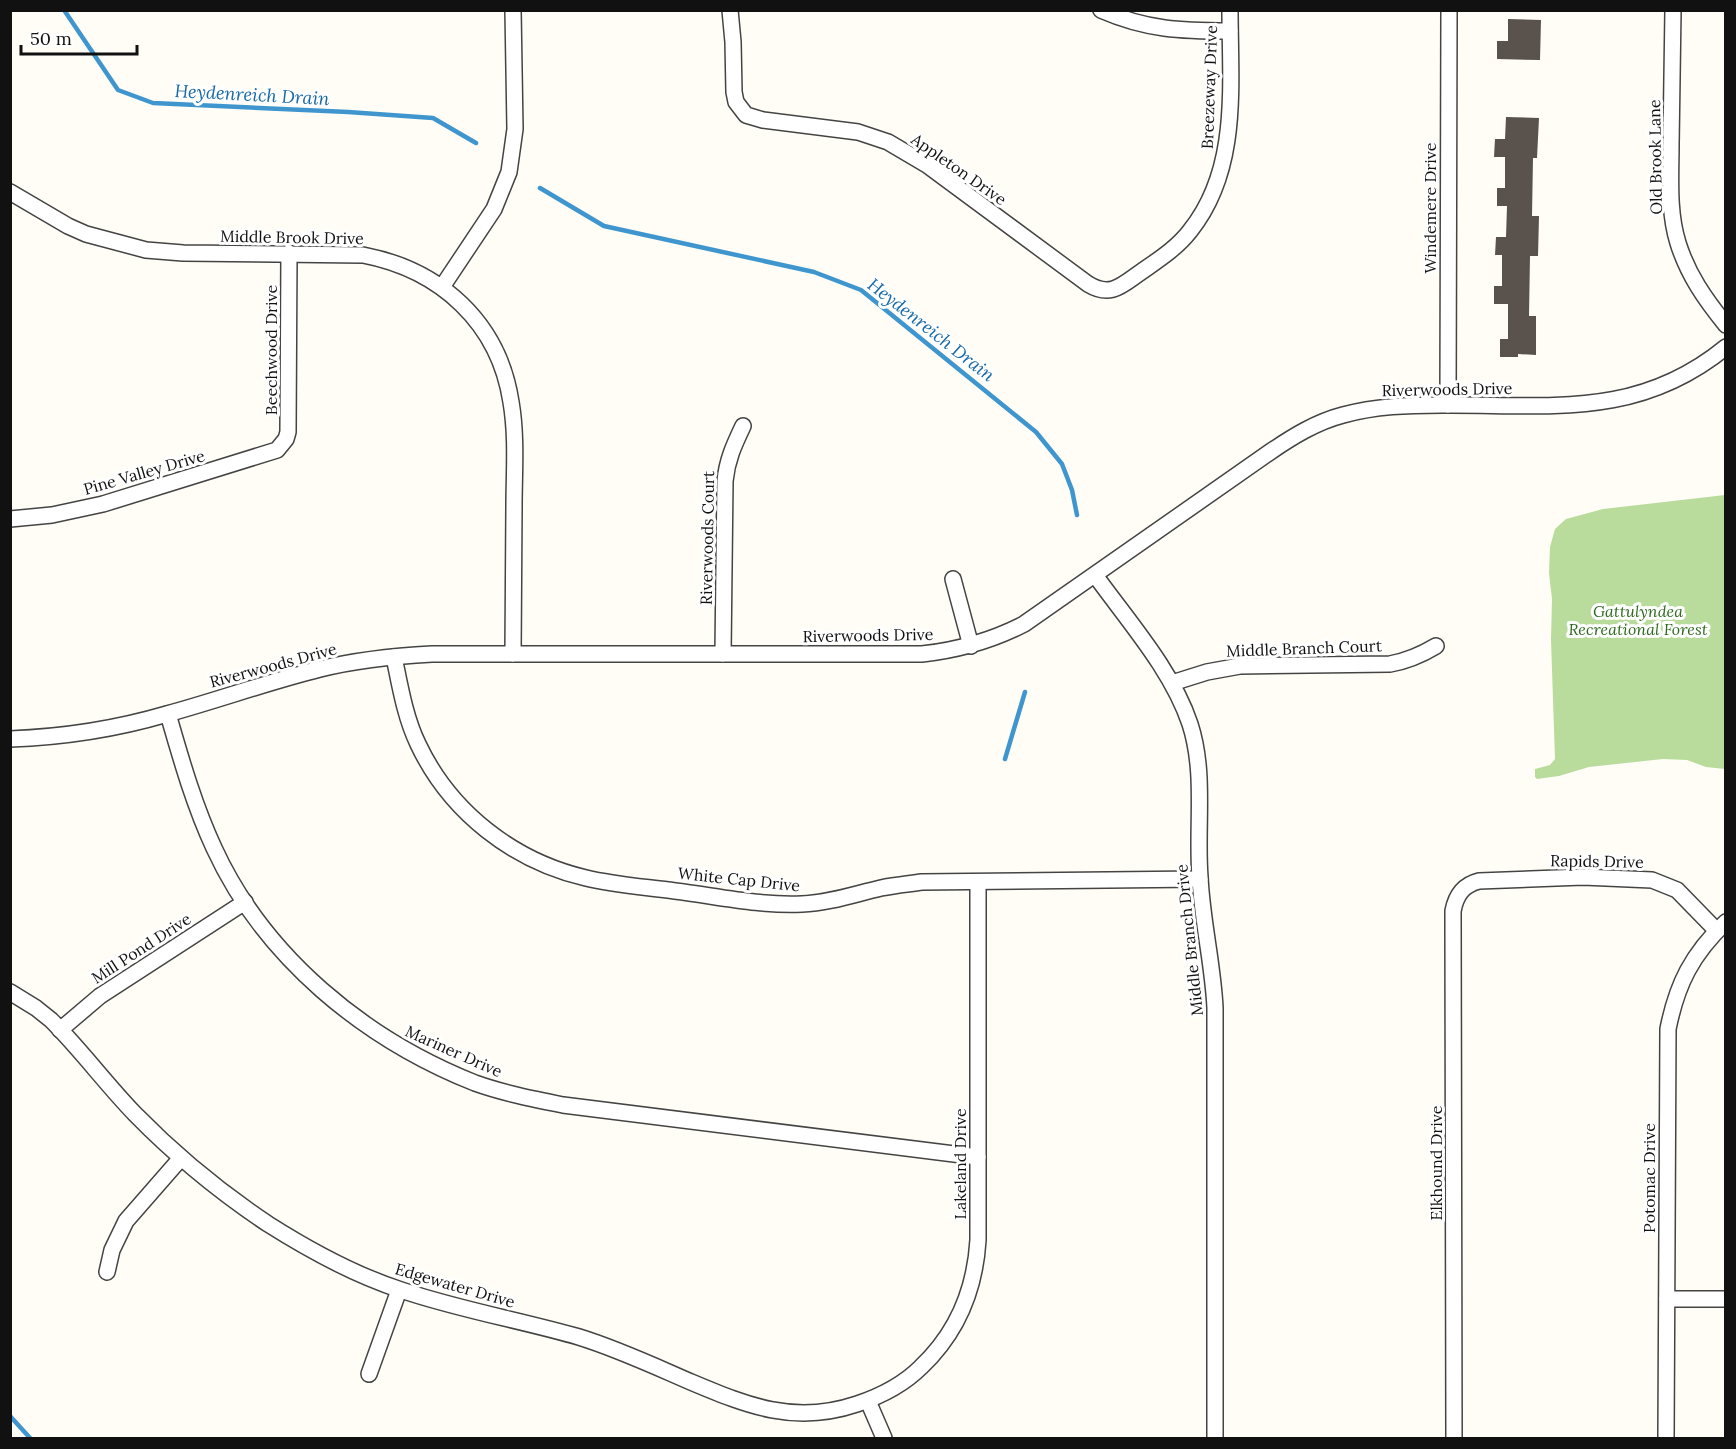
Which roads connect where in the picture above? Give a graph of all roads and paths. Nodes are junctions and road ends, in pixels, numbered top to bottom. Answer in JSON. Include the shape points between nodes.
{"nodes":[{"id":1,"x":513,"y":10,"type":"edge"},
{"id":2,"x":730,"y":10,"type":"edge"},
{"id":3,"x":1101,"y":10,"type":"edge"},
{"id":4,"x":1230,"y":10,"type":"edge"},
{"id":5,"x":1449,"y":10,"type":"edge"},
{"id":6,"x":1673,"y":10,"type":"edge"},
{"id":7,"x":1230,"y":31,"type":"junction"},
{"id":8,"x":10,"y":192,"type":"edge"},
{"id":9,"x":289,"y":253,"type":"junction"},
{"id":10,"x":442,"y":287,"type":"junction"},
{"id":11,"x":1105,"y":291,"type":"joint"},
{"id":12,"x":1725,"y":325,"type":"edge"},
{"id":13,"x":1725,"y":348,"type":"edge"},
{"id":14,"x":1448,"y":405,"type":"junction"},
{"id":15,"x":744,"y":426,"type":"dead end"},
{"id":16,"x":282,"y":445,"type":"joint"},
{"id":17,"x":10,"y":519,"type":"edge"},
{"id":18,"x":1095,"y":575,"type":"junction"},
{"id":19,"x":953,"y":579,"type":"dead end"},
{"id":20,"x":971,"y":646,"type":"junction"},
{"id":21,"x":1436,"y":646,"type":"dead end"},
{"id":22,"x":513,"y":654,"type":"junction"},
{"id":23,"x":723,"y":654,"type":"junction"},
{"id":24,"x":394,"y":657,"type":"junction"},
{"id":25,"x":1172,"y":683,"type":"junction"},
{"id":26,"x":168,"y":714,"type":"junction"},
{"id":27,"x":10,"y":739,"type":"edge"},
{"id":28,"x":1200,"y":879,"type":"junction"},
{"id":29,"x":978,"y":882,"type":"junction"},
{"id":30,"x":1461,"y":890,"type":"joint"},
{"id":31,"x":245,"y":902,"type":"junction"},
{"id":32,"x":1721,"y":926,"type":"edge"},
{"id":33,"x":10,"y":992,"type":"edge"},
{"id":34,"x":60,"y":1030,"type":"junction"},
{"id":35,"x":978,"y":1157,"type":"junction"},
{"id":36,"x":181,"y":1158,"type":"junction"},
{"id":37,"x":107,"y":1272,"type":"dead end"},
{"id":38,"x":399,"y":1290,"type":"junction"},
{"id":39,"x":1666,"y":1299,"type":"junction"},
{"id":40,"x":1725,"y":1299,"type":"edge"},
{"id":41,"x":369,"y":1374,"type":"dead end"},
{"id":42,"x":868,"y":1401,"type":"junction"},
{"id":43,"x":884,"y":1438,"type":"edge"},
{"id":44,"x":1215,"y":1438,"type":"edge"},
{"id":45,"x":1454,"y":1438,"type":"edge"},
{"id":46,"x":1666,"y":1438,"type":"edge"}],
"edges":[{"from":1,"to":10,"type":"street","via":[[514,129],[510,172],[489,218]]},
{"from":2,"to":11,"type":"street","name":"Appleton Drive","via":[[734,92],[740,110],[753,118],[858,132],[888,142],[927,165],[1088,284]]},
{"from":3,"to":7,"type":"street","via":[[1162,29]]},
{"from":4,"to":7,"type":"street","name":"Breezeway Drive"},
{"from":5,"to":14,"type":"street","name":"Windemere Drive"},
{"from":6,"to":12,"type":"street","name":"Old Brook Lane","via":[[1673,224],[1689,272]]},
{"from":7,"to":11,"type":"street","name":"Breezeway Drive","via":[[1228,131],[1221,171],[1212,194],[1190,232],[1177,244],[1119,287]]},
{"from":8,"to":9,"type":"street","name":"Middle Brook Drive","via":[[68,226],[126,246],[165,252]]},
{"from":9,"to":10,"type":"street","name":"Middle Brook Drive","via":[[381,259],[415,271]]},
{"from":9,"to":16,"type":"street","name":"Beechwood Drive","via":[[288,432]]},
{"from":10,"to":22,"type":"street","name":"Middle Brook Drive","via":[[476,320],[495,348],[512,403]]},
{"from":13,"to":14,"type":"street","name":"Riverwoods Drive","via":[[1700,366],[1638,396],[1570,405]]},
{"from":14,"to":18,"type":"street","name":"Riverwoods Drive","via":[[1397,405],[1361,411],[1303,431]]},
{"from":15,"to":23,"type":"street","name":"Riverwoods Court","via":[[732,448],[725,481]]},
{"from":16,"to":17,"type":"street","name":"Pine Valley Drive","via":[[270,454],[103,504]]},
{"from":18,"to":20,"type":"street","name":"Riverwoods Drive","via":[[1024,624]]},
{"from":18,"to":25,"type":"street","name":"Middle Branch Drive"},
{"from":19,"to":20,"type":"street"},
{"from":20,"to":23,"type":"street","name":"Riverwoods Drive","via":[[922,654]]},
{"from":21,"to":25,"type":"street","name":"Middle Branch Court","via":[[1390,664],[1240,666]]},
{"from":22,"to":23,"type":"street","name":"Riverwoods Drive"},
{"from":22,"to":24,"type":"street","name":"Riverwoods Drive"},
{"from":24,"to":26,"type":"street","name":"Riverwoods Drive","via":[[322,668]]},
{"from":24,"to":29,"type":"street","name":"White Cap Drive","via":[[410,725],[443,785],[489,833],[545,866],[606,882],[784,904],[826,902],[922,882]]},
{"from":25,"to":28,"type":"street","name":"Middle Branch Drive","via":[[1195,745]]},
{"from":26,"to":27,"type":"street","name":"Riverwoods Drive","via":[[86,733]]},
{"from":26,"to":31,"type":"street","name":"Mariner Drive","via":[[205,826]]},
{"from":28,"to":29,"type":"street","name":"White Cap Drive"},
{"from":28,"to":44,"type":"street","name":"Middle Branch Drive","via":[[1215,1008]]},
{"from":29,"to":35,"type":"street","name":"Lakeland Drive"},
{"from":30,"to":32,"type":"street","name":"Rapids Drive","via":[[1479,881],[1653,880],[1677,890]]},
{"from":30,"to":45,"type":"street","name":"Elkhound Drive","via":[[1453,911]]},
{"from":31,"to":34,"type":"street","name":"Mill Pond Drive","via":[[106,991]]},
{"from":31,"to":35,"type":"street","name":"Mariner Drive","via":[[293,963],[354,1016],[408,1052],[476,1083],[595,1111]]},
{"from":32,"to":39,"type":"street","name":"Potomac Drive","via":[[1685,974],[1668,1029]]},
{"from":33,"to":34,"type":"street","name":"Edgewater Drive"},
{"from":34,"to":36,"type":"street","name":"Edgewater Drive"},
{"from":35,"to":42,"type":"street","name":"Lakeland Drive","via":[[977,1259],[962,1312],[941,1346],[915,1373]]},
{"from":36,"to":37,"type":"street","via":[[126,1221]]},
{"from":36,"to":38,"type":"street","name":"Edgewater Drive","via":[[272,1226]]},
{"from":38,"to":41,"type":"street"},
{"from":38,"to":42,"type":"street","name":"Edgewater Drive","via":[[592,1341],[735,1400],[769,1410],[822,1412]]},
{"from":39,"to":40,"type":"street"},
{"from":39,"to":46,"type":"street","name":"Potomac Drive"},
{"from":42,"to":43,"type":"street"}]}
